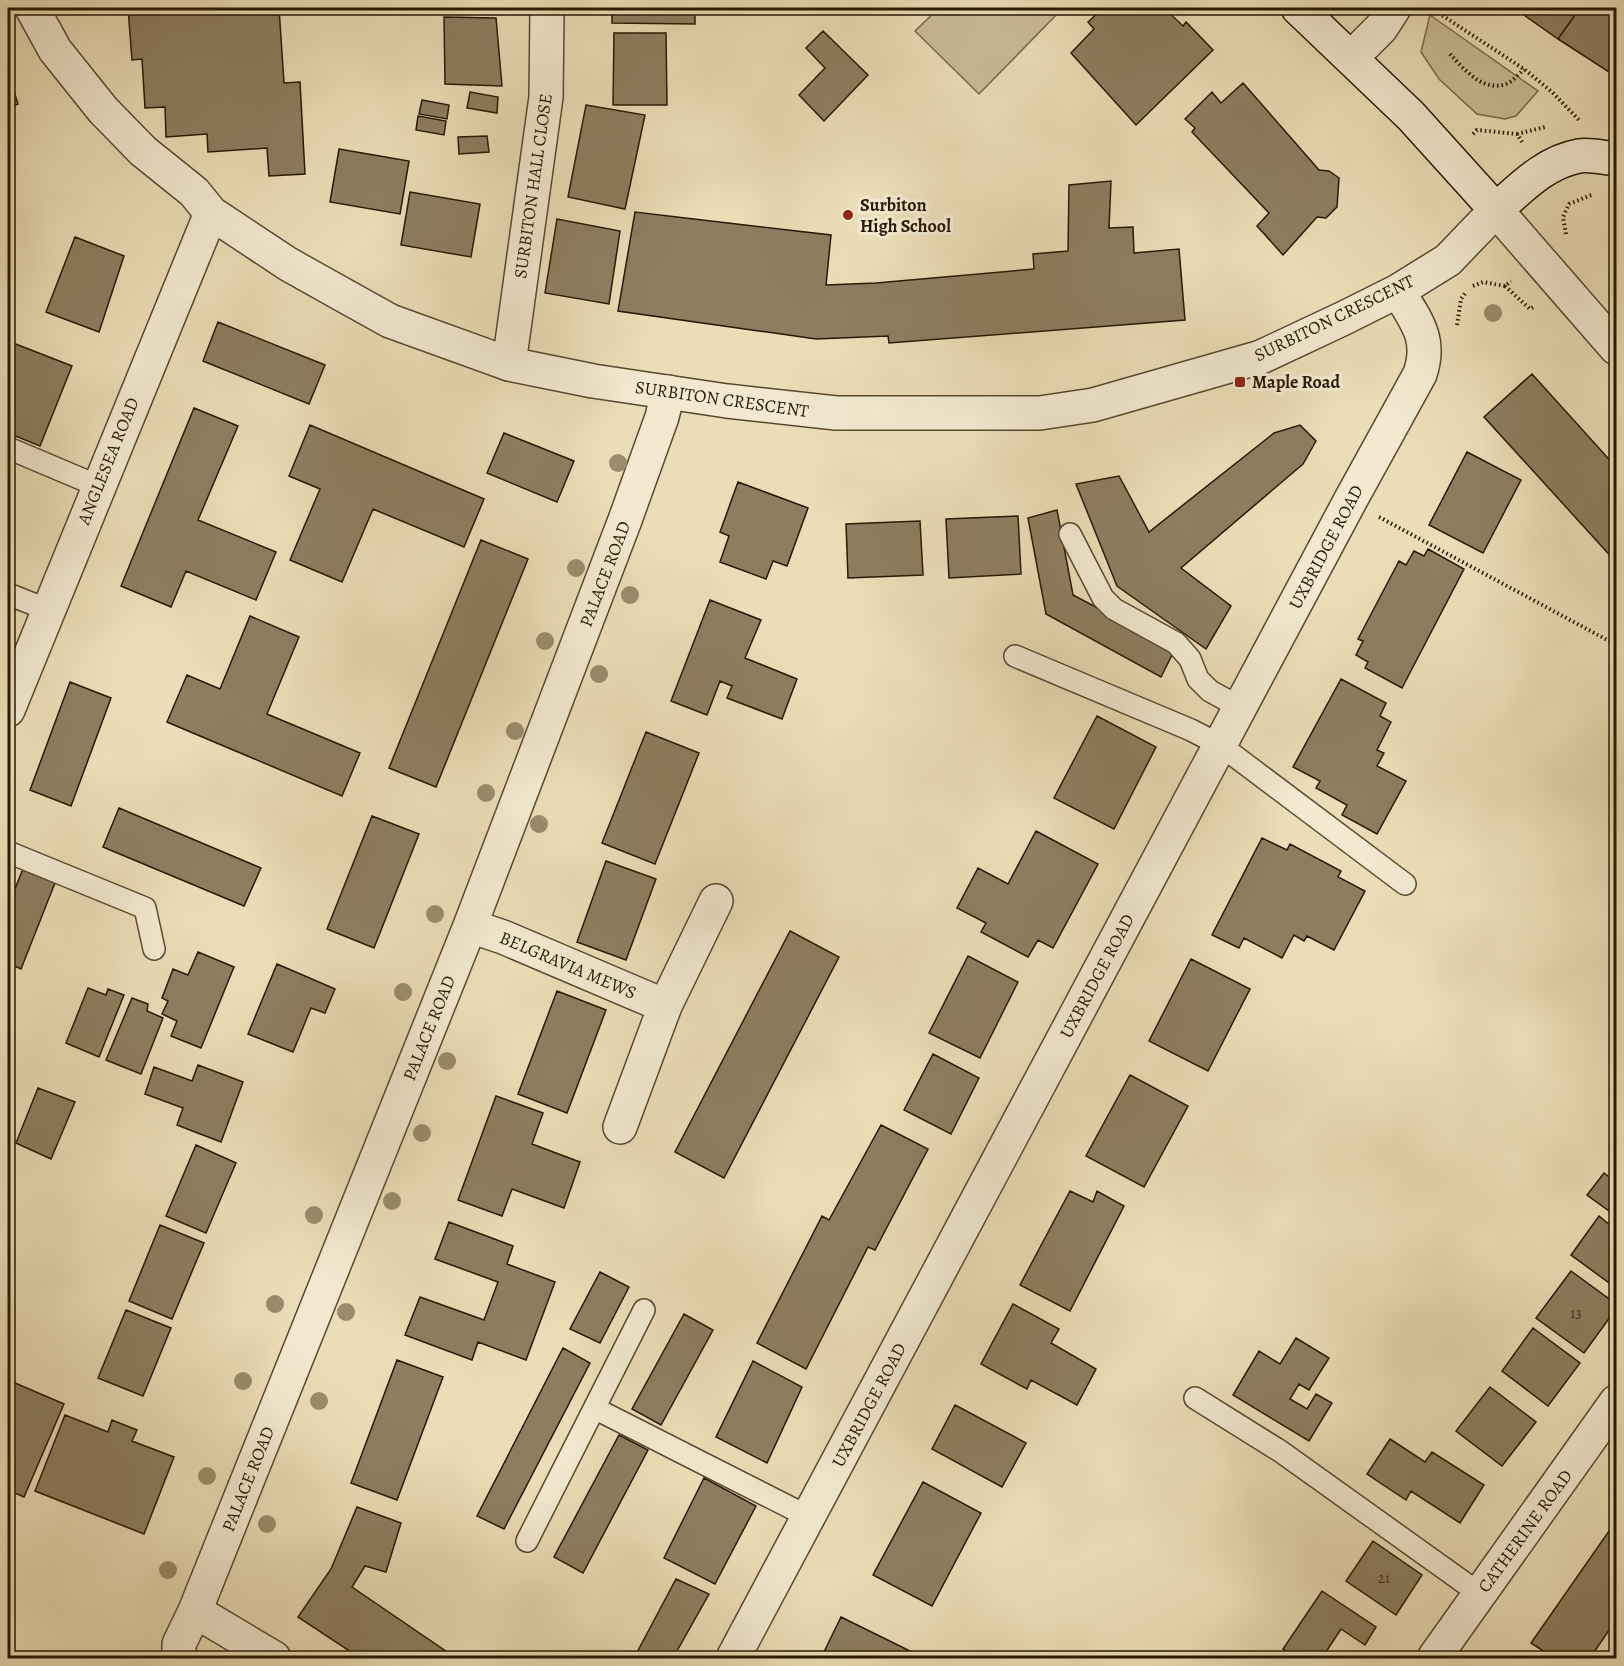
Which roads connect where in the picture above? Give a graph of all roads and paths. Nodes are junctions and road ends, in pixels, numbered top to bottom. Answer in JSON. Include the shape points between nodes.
{"nodes":[{"id":1,"x":32,"y":8,"type":"edge"},
{"id":2,"x":547,"y":8,"type":"edge"},
{"id":3,"x":1298,"y":8,"type":"edge"},
{"id":4,"x":1394,"y":8,"type":"edge"},
{"id":5,"x":1431,"y":8,"type":"edge"},
{"id":6,"x":1450,"y":54,"type":"dead end"},
{"id":7,"x":1351,"y":58,"type":"junction"},
{"id":8,"x":1524,"y":69,"type":"junction"},
{"id":9,"x":1579,"y":120,"type":"dead end"},
{"id":10,"x":1478,"y":130,"type":"dead end"},
{"id":11,"x":1526,"y":147,"type":"dead end"},
{"id":12,"x":1617,"y":159,"type":"edge"},
{"id":13,"x":1600,"y":194,"type":"dead end"},
{"id":14,"x":1496,"y":210,"type":"junction"},
{"id":15,"x":211,"y":213,"type":"junction"},
{"id":16,"x":1561,"y":239,"type":"dead end"},
{"id":17,"x":1511,"y":281,"type":"dead end"},
{"id":18,"x":1398,"y":291,"type":"junction"},
{"id":19,"x":1456,"y":334,"type":"dead end"},
{"id":20,"x":1617,"y":348,"type":"edge"},
{"id":21,"x":509,"y":364,"type":"junction"},
{"id":22,"x":668,"y":392,"type":"junction"},
{"id":23,"x":8,"y":448,"type":"edge"},
{"id":24,"x":98,"y":486,"type":"junction"},
{"id":25,"x":1350,"y":501,"type":"junction"},
{"id":26,"x":1070,"y":534,"type":"dead end"},
{"id":27,"x":8,"y":594,"type":"edge"},
{"id":28,"x":48,"y":610,"type":"junction"},
{"id":29,"x":1611,"y":642,"type":"dead end"},
{"id":30,"x":1015,"y":656,"type":"dead end"},
{"id":31,"x":1240,"y":708,"type":"junction"},
{"id":32,"x":8,"y":710,"type":"edge"},
{"id":33,"x":1220,"y":746,"type":"junction"},
{"id":34,"x":8,"y":852,"type":"edge"},
{"id":35,"x":1405,"y":884,"type":"dead end"},
{"id":36,"x":716,"y":901,"type":"dead end"},
{"id":37,"x":470,"y":926,"type":"junction"},
{"id":38,"x":154,"y":949,"type":"dead end"},
{"id":39,"x":665,"y":1006,"type":"junction"},
{"id":40,"x":620,"y":1127,"type":"dead end"},
{"id":41,"x":644,"y":1310,"type":"dead end"},
{"id":42,"x":1195,"y":1398,"type":"dead end"},
{"id":43,"x":1617,"y":1402,"type":"edge"},
{"id":44,"x":596,"y":1409,"type":"junction"},
{"id":45,"x":809,"y":1517,"type":"junction"},
{"id":46,"x":527,"y":1541,"type":"dead end"},
{"id":47,"x":1480,"y":1594,"type":"junction"},
{"id":48,"x":195,"y":1611,"type":"junction"},
{"id":49,"x":179,"y":1659,"type":"edge"},
{"id":50,"x":274,"y":1659,"type":"edge"},
{"id":51,"x":733,"y":1659,"type":"edge"},
{"id":52,"x":1434,"y":1659,"type":"edge"}],
"edges":[{"from":1,"to":15,"type":"street","name":"SURBITON CRESCENT","via":[[56,50],[103,110],[143,151],[194,192]]},
{"from":2,"to":21,"type":"street","name":"SURBITON HALL CLOSE","via":[[546,97]]},
{"from":3,"to":7,"type":"street"},
{"from":4,"to":7,"type":"street","via":[[1381,28]]},
{"from":5,"to":8,"type":"path"},
{"from":6,"to":8,"type":"path","via":[[1470,75],[1488,86],[1506,84]]},
{"from":7,"to":14,"type":"street","via":[[1449,156]]},
{"from":8,"to":9,"type":"path"},
{"from":10,"to":11,"type":"path","via":[[1517,134]]},
{"from":12,"to":14,"type":"street","name":"SURBITON CRESCENT","via":[[1581,156],[1562,160],[1531,179]]},
{"from":13,"to":16,"type":"path","via":[[1569,204],[1563,217],[1566,234]]},
{"from":14,"to":18,"type":"street","name":"SURBITON CRESCENT","via":[[1448,260]]},
{"from":14,"to":20,"type":"street"},
{"from":15,"to":21,"type":"street","name":"SURBITON CRESCENT","via":[[288,264],[390,321]]},
{"from":15,"to":24,"type":"street","name":"ANGLESEA ROAD"},
{"from":17,"to":19,"type":"path","via":[[1505,286],[1483,282],[1469,288],[1461,299]]},
{"from":18,"to":22,"type":"street","name":"SURBITON CRESCENT","via":[[1261,357],[1093,405],[1040,413],[836,413]]},
{"from":18,"to":25,"type":"street","name":"UXBRIDGE ROAD","via":[[1418,324],[1426,358]]},
{"from":21,"to":22,"type":"street","name":"SURBITON CRESCENT"},
{"from":22,"to":37,"type":"street","name":"PALACE ROAD","via":[[663,417],[616,546]]},
{"from":23,"to":24,"type":"lane"},
{"from":24,"to":28,"type":"street","name":"ANGLESEA ROAD"},
{"from":25,"to":29,"type":"path"},
{"from":25,"to":31,"type":"street","name":"UXBRIDGE ROAD"},
{"from":26,"to":31,"type":"lane","via":[[1103,598],[1114,609],[1176,643],[1190,659],[1198,679],[1210,691]]},
{"from":27,"to":28,"type":"lane"},
{"from":28,"to":32,"type":"street","name":"ANGLESEA ROAD"},
{"from":30,"to":33,"type":"lane"},
{"from":31,"to":33,"type":"street","name":"UXBRIDGE ROAD"},
{"from":33,"to":35,"type":"lane"},
{"from":33,"to":45,"type":"street","name":"UXBRIDGE ROAD"},
{"from":34,"to":38,"type":"lane","via":[[145,908]]},
{"from":36,"to":39,"type":"street"},
{"from":37,"to":39,"type":"street","name":"BELGRAVIA MEWS"},
{"from":37,"to":48,"type":"street","name":"PALACE ROAD"},
{"from":39,"to":40,"type":"street"},
{"from":41,"to":44,"type":"lane"},
{"from":42,"to":47,"type":"lane","via":[[1280,1450]]},
{"from":43,"to":47,"type":"street","name":"CATHERINE ROAD"},
{"from":44,"to":45,"type":"lane"},
{"from":44,"to":46,"type":"lane"},
{"from":45,"to":51,"type":"street","name":"UXBRIDGE ROAD"},
{"from":47,"to":52,"type":"street","name":"CATHERINE ROAD"},
{"from":48,"to":49,"type":"street","name":"PALACE ROAD","via":[[179,1644]]},
{"from":48,"to":50,"type":"street"}]}
